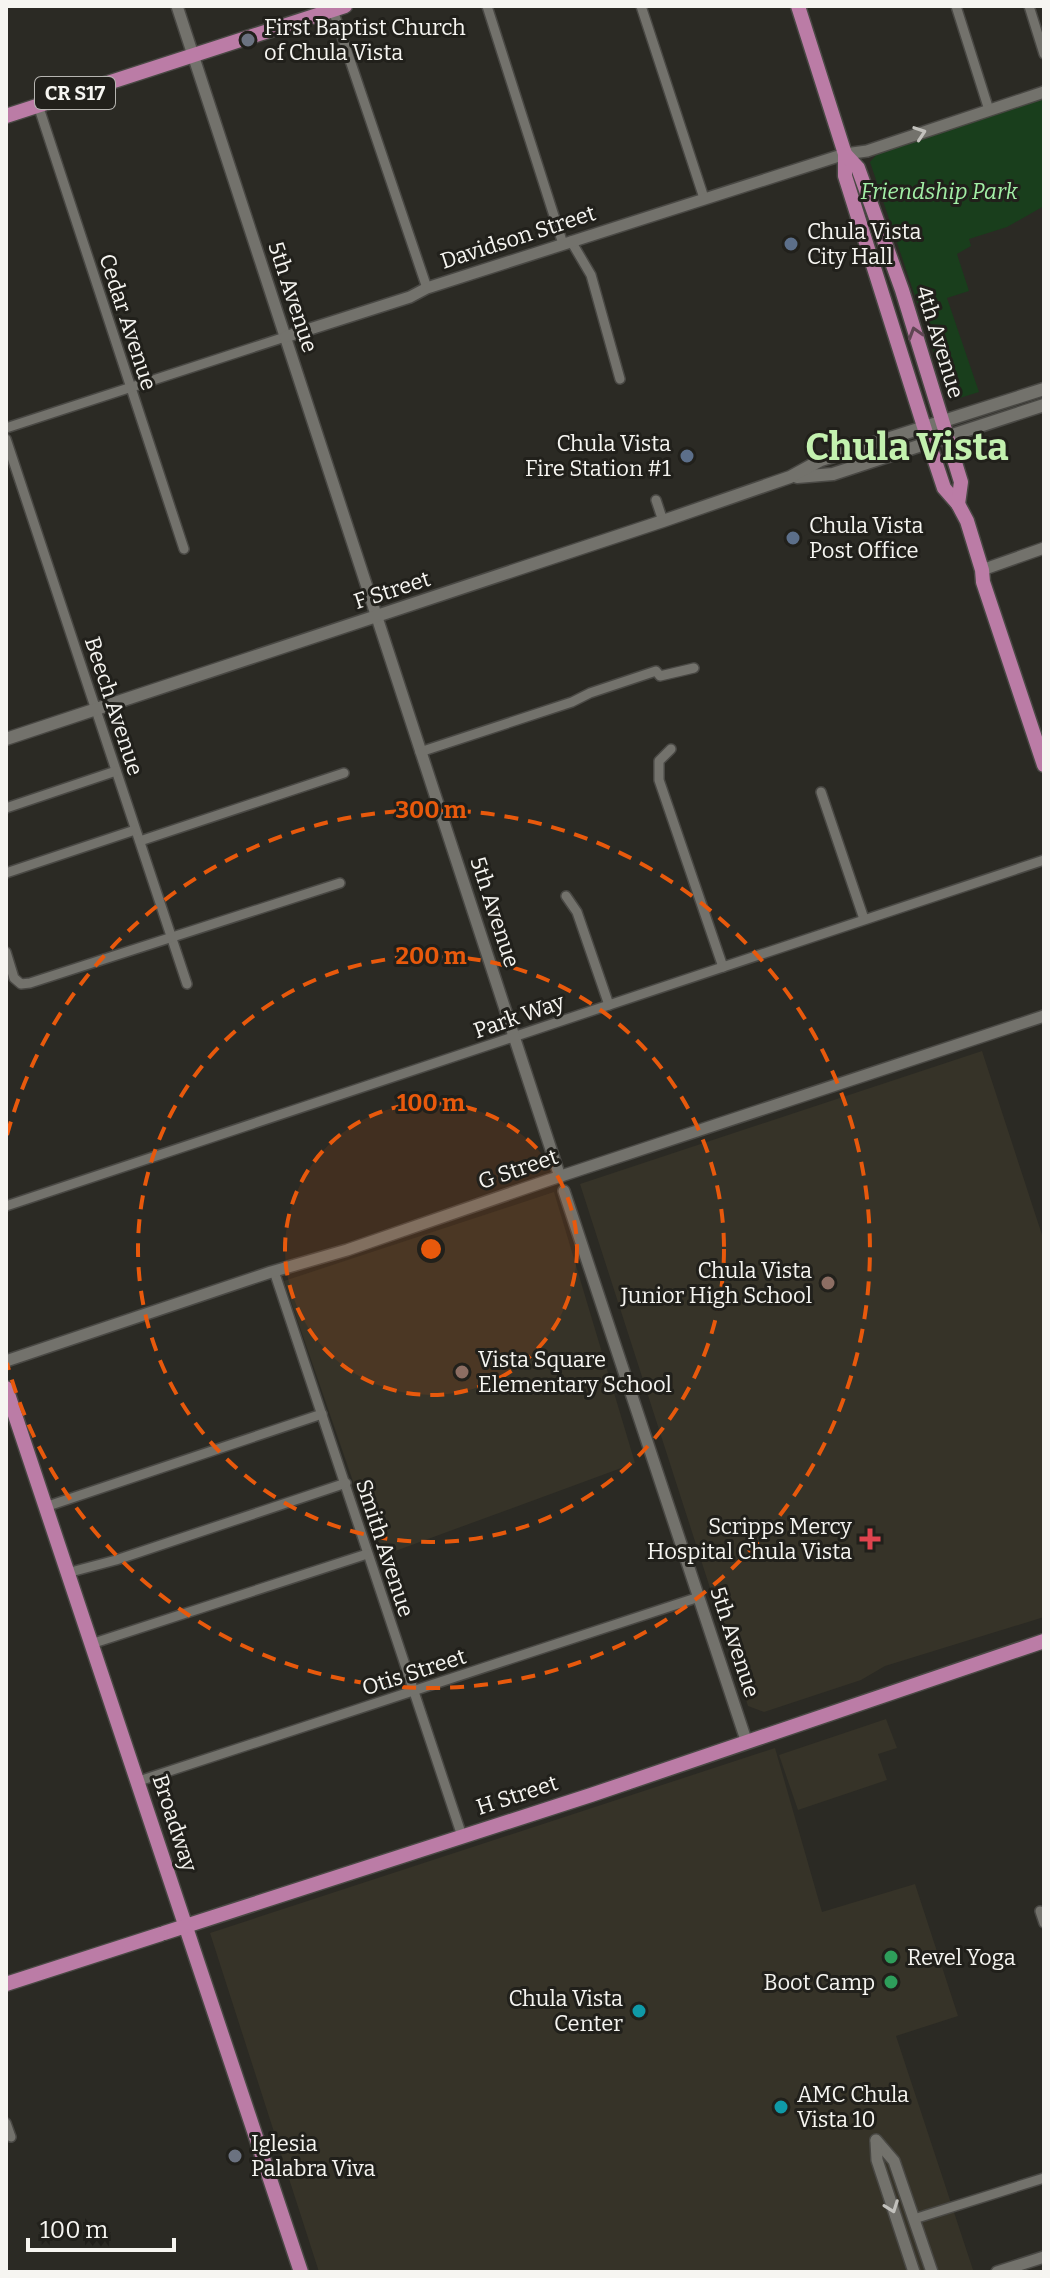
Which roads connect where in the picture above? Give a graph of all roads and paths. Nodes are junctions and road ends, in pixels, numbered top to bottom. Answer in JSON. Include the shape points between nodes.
{"nodes":[{"id":1,"x":177,"y":6,"type":"edge"},
{"id":2,"x":487,"y":6,"type":"edge"},
{"id":3,"x":641,"y":6,"type":"edge"},
{"id":4,"x":798,"y":6,"type":"edge"},
{"id":5,"x":956,"y":6,"type":"edge"},
{"id":6,"x":1029,"y":6,"type":"edge"},
{"id":7,"x":339,"y":8,"type":"edge"},
{"id":8,"x":193,"y":54,"type":"junction"},
{"id":9,"x":1044,"y":54,"type":"edge"},
{"id":10,"x":1044,"y":92,"type":"edge"},
{"id":11,"x":38,"y":105,"type":"junction"},
{"id":12,"x":989,"y":110,"type":"junction"},
{"id":13,"x":6,"y":116,"type":"edge"},
{"id":14,"x":845,"y":154,"type":"junction"},
{"id":15,"x":704,"y":198,"type":"junction"},
{"id":16,"x":567,"y":242,"type":"junction"},
{"id":17,"x":427,"y":288,"type":"junction"},
{"id":18,"x":285,"y":337,"type":"junction"},
{"id":19,"x":620,"y":379,"type":"dead end"},
{"id":20,"x":131,"y":387,"type":"junction"},
{"id":21,"x":1044,"y":389,"type":"edge"},
{"id":22,"x":1044,"y":405,"type":"edge"},
{"id":23,"x":6,"y":428,"type":"edge"},
{"id":24,"x":944,"y":430,"type":"junction"},
{"id":25,"x":927,"y":435,"type":"junction"},
{"id":26,"x":6,"y":439,"type":"edge"},
{"id":27,"x":656,"y":500,"type":"dead end"},
{"id":28,"x":958,"y":504,"type":"junction"},
{"id":29,"x":663,"y":521,"type":"junction"},
{"id":30,"x":1044,"y":548,"type":"edge"},
{"id":31,"x":184,"y":549,"type":"dead end"},
{"id":32,"x":982,"y":570,"type":"junction"},
{"id":33,"x":377,"y":616,"type":"junction"},
{"id":34,"x":694,"y":668,"type":"dead end"},
{"id":35,"x":96,"y":710,"type":"junction"},
{"id":36,"x":6,"y":739,"type":"edge"},
{"id":37,"x":671,"y":749,"type":"dead end"},
{"id":38,"x":420,"y":752,"type":"junction"},
{"id":39,"x":1044,"y":765,"type":"edge"},
{"id":40,"x":116,"y":771,"type":"junction"},
{"id":41,"x":344,"y":773,"type":"dead end"},
{"id":42,"x":821,"y":792,"type":"dead end"},
{"id":43,"x":6,"y":808,"type":"edge"},
{"id":44,"x":135,"y":830,"type":"junction"},
{"id":45,"x":140,"y":841,"type":"junction"},
{"id":46,"x":1044,"y":860,"type":"edge"},
{"id":47,"x":6,"y":873,"type":"edge"},
{"id":48,"x":340,"y":883,"type":"dead end"},
{"id":49,"x":566,"y":896,"type":"dead end"},
{"id":50,"x":864,"y":919,"type":"junction"},
{"id":51,"x":172,"y":936,"type":"junction"},
{"id":52,"x":6,"y":952,"type":"edge"},
{"id":53,"x":723,"y":967,"type":"junction"},
{"id":54,"x":187,"y":984,"type":"dead end"},
{"id":55,"x":609,"y":1005,"type":"junction"},
{"id":56,"x":1044,"y":1016,"type":"edge"},
{"id":57,"x":515,"y":1037,"type":"junction"},
{"id":58,"x":560,"y":1177,"type":"junction"},
{"id":59,"x":564,"y":1191,"type":"joint"},
{"id":60,"x":6,"y":1206,"type":"edge"},
{"id":61,"x":274,"y":1271,"type":"junction"},
{"id":62,"x":6,"y":1361,"type":"edge"},
{"id":63,"x":6,"y":1388,"type":"edge"},
{"id":64,"x":322,"y":1414,"type":"junction"},
{"id":65,"x":346,"y":1483,"type":"junction"},
{"id":66,"x":45,"y":1507,"type":"junction"},
{"id":67,"x":367,"y":1554,"type":"junction"},
{"id":68,"x":67,"y":1573,"type":"junction"},
{"id":69,"x":699,"y":1597,"type":"junction"},
{"id":70,"x":1043,"y":1641,"type":"edge"},
{"id":71,"x":91,"y":1644,"type":"junction"},
{"id":72,"x":414,"y":1691,"type":"junction"},
{"id":73,"x":746,"y":1740,"type":"junction"},
{"id":74,"x":139,"y":1781,"type":"junction"},
{"id":75,"x":462,"y":1836,"type":"junction"},
{"id":76,"x":1040,"y":1911,"type":"dead end"},
{"id":77,"x":1044,"y":1923,"type":"edge"},
{"id":78,"x":186,"y":1926,"type":"junction"},
{"id":79,"x":6,"y":1984,"type":"edge"},
{"id":80,"x":6,"y":2123,"type":"edge"},
{"id":81,"x":11,"y":2137,"type":"dead end"},
{"id":82,"x":1044,"y":2178,"type":"edge"},
{"id":83,"x":914,"y":2219,"type":"junction"},
{"id":84,"x":1044,"y":2257,"type":"edge"},
{"id":85,"x":301,"y":2272,"type":"edge"},
{"id":86,"x":914,"y":2272,"type":"edge"},
{"id":87,"x":932,"y":2272,"type":"edge"},
{"id":88,"x":997,"y":2272,"type":"edge"}],
"edges":[{"from":1,"to":8,"type":"street","name":"5th Avenue"},
{"from":2,"to":16,"type":"street"},
{"from":3,"to":15,"type":"street"},
{"from":4,"to":14,"type":"main road","name":"4th Avenue"},
{"from":5,"to":12,"type":"street"},
{"from":6,"to":9,"type":"street"},
{"from":7,"to":8,"type":"main road","number":"CR S17"},
{"from":7,"to":17,"type":"street"},
{"from":8,"to":11,"type":"main road","number":"CR S17"},
{"from":8,"to":18,"type":"street","name":"5th Avenue"},
{"from":10,"to":12,"type":"street","name":"Davidson Street"},
{"from":11,"to":13,"type":"main road","number":"CR S17"},
{"from":11,"to":20,"type":"street","name":"Cedar Avenue"},
{"from":14,"to":12,"type":"street","name":"Davidson Street","one_way":true},
{"from":14,"to":15,"type":"street","name":"Davidson Street"},
{"from":24,"to":14,"type":"main road","name":"4th Avenue","one_way":true,"via":[[902,290],[858,168]]},
{"from":14,"to":25,"type":"main road","name":"4th Avenue","via":[[845,176]]},
{"from":15,"to":16,"type":"street","name":"Davidson Street"},
{"from":16,"to":17,"type":"street","name":"Davidson Street"},
{"from":16,"to":19,"type":"street","via":[[591,275]]},
{"from":17,"to":18,"type":"street","name":"Davidson Street"},
{"from":18,"to":20,"type":"street","name":"Davidson Street"},
{"from":18,"to":33,"type":"street","name":"5th Avenue"},
{"from":20,"to":23,"type":"street","name":"Davidson Street"},
{"from":20,"to":31,"type":"street","name":"Cedar Avenue"},
{"from":21,"to":24,"type":"main road","name":"F Street"},
{"from":22,"to":24,"type":"main road","name":"F Street"},
{"from":24,"to":25,"type":"main road","name":"F Street"},
{"from":24,"to":28,"type":"main road","name":"4th Avenue","via":[[961,482]]},
{"from":25,"to":28,"type":"main road","name":"4th Avenue","via":[[944,488]]},
{"from":25,"to":29,"type":"main road","name":"F Street","via":[[821,460],[790,477]]},
{"from":26,"to":35,"type":"street","name":"Beech Avenue"},
{"from":27,"to":29,"type":"street"},
{"from":28,"to":32,"type":"main road","name":"4th Avenue"},
{"from":29,"to":33,"type":"main road","name":"F Street"},
{"from":30,"to":32,"type":"street"},
{"from":32,"to":39,"type":"main road","name":"4th Avenue"},
{"from":33,"to":35,"type":"main road","name":"F Street"},
{"from":33,"to":38,"type":"street","name":"5th Avenue"},
{"from":34,"to":38,"type":"street","via":[[660,676],[656,671]]},
{"from":35,"to":36,"type":"main road","name":"F Street"},
{"from":35,"to":40,"type":"street","name":"Beech Avenue"},
{"from":37,"to":53,"type":"street","via":[[659,761],[659,780]]},
{"from":38,"to":57,"type":"street","name":"5th Avenue"},
{"from":40,"to":43,"type":"street"},
{"from":40,"to":44,"type":"street","name":"Beech Avenue"},
{"from":41,"to":45,"type":"street"},
{"from":42,"to":50,"type":"street"},
{"from":44,"to":45,"type":"street","name":"Beech Avenue"},
{"from":44,"to":47,"type":"street"},
{"from":45,"to":51,"type":"street","name":"Beech Avenue"},
{"from":46,"to":50,"type":"street","name":"Park Way"},
{"from":48,"to":51,"type":"street"},
{"from":49,"to":55,"type":"street","via":[[577,912]]},
{"from":50,"to":53,"type":"street","name":"Park Way"},
{"from":51,"to":52,"type":"street","via":[[21,984]]},
{"from":51,"to":54,"type":"street","name":"Beech Avenue"},
{"from":53,"to":55,"type":"street","name":"Park Way"},
{"from":55,"to":57,"type":"street","name":"Park Way"},
{"from":56,"to":58,"type":"street","name":"G Street"},
{"from":57,"to":58,"type":"street","name":"5th Avenue"},
{"from":57,"to":60,"type":"street","name":"Park Way"},
{"from":58,"to":59,"type":"street","name":"5th Avenue"},
{"from":58,"to":61,"type":"street","name":"G Street"},
{"from":59,"to":69,"type":"street","name":"5th Avenue"},
{"from":61,"to":62,"type":"street","name":"G Street"},
{"from":61,"to":64,"type":"street","name":"Smith Avenue"},
{"from":63,"to":66,"type":"main road","name":"Broadway"},
{"from":64,"to":65,"type":"street","name":"Smith Avenue"},
{"from":64,"to":66,"type":"street"},
{"from":65,"to":67,"type":"street","name":"Smith Avenue"},
{"from":65,"to":68,"type":"street"},
{"from":66,"to":68,"type":"main road","name":"Broadway"},
{"from":67,"to":71,"type":"street"},
{"from":67,"to":72,"type":"street","name":"Smith Avenue"},
{"from":68,"to":71,"type":"main road","name":"Broadway"},
{"from":69,"to":72,"type":"street","name":"Otis Street"},
{"from":69,"to":73,"type":"street","name":"5th Avenue"},
{"from":70,"to":73,"type":"main road","name":"H Street"},
{"from":71,"to":74,"type":"main road","name":"Broadway"},
{"from":72,"to":74,"type":"street","name":"Otis Street"},
{"from":72,"to":75,"type":"street","name":"Smith Avenue"},
{"from":73,"to":75,"type":"main road","name":"H Street"},
{"from":74,"to":78,"type":"main road","name":"Broadway"},
{"from":75,"to":78,"type":"main road","name":"H Street"},
{"from":76,"to":77,"type":"street"},
{"from":78,"to":79,"type":"main road","name":"H Street"},
{"from":78,"to":85,"type":"main road","name":"Broadway"},
{"from":80,"to":81,"type":"street"},
{"from":82,"to":83,"type":"street"},
{"from":83,"to":86,"type":"street","one_way":true,"via":[[894,2161],[876,2140],[877,2160]]},
{"from":83,"to":87,"type":"street"},
{"from":84,"to":88,"type":"street"}]}
